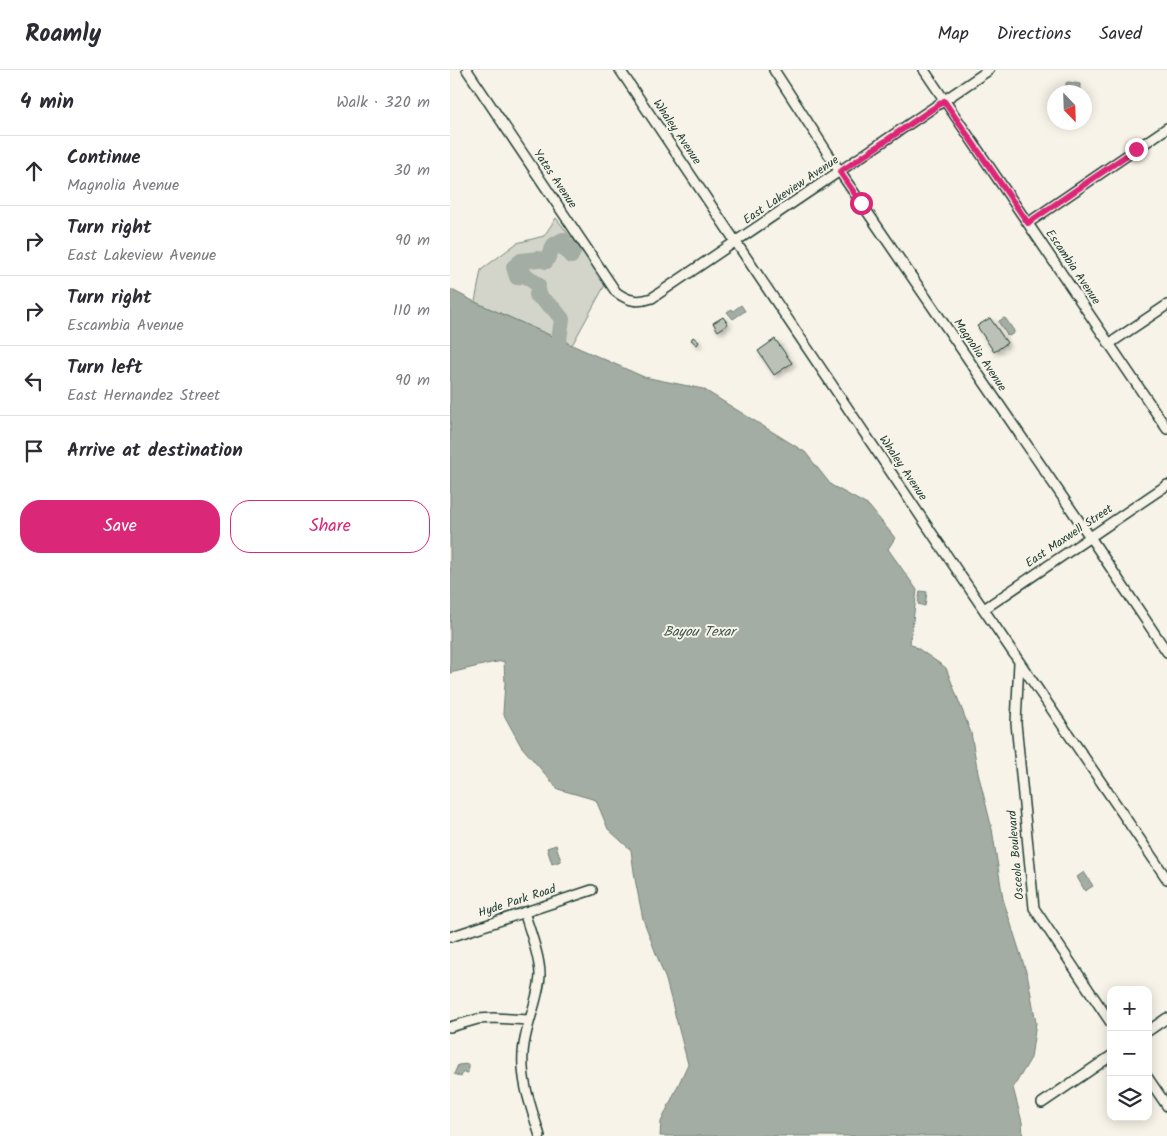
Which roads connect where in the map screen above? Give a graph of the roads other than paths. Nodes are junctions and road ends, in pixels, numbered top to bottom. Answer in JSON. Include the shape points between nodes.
{"nodes":[{"id":1,"x":467,"y":70,"type":"edge"},
{"id":2,"x":620,"y":70,"type":"edge"},
{"id":3,"x":774,"y":70,"type":"edge"},
{"id":4,"x":924,"y":70,"type":"edge"},
{"id":5,"x":989,"y":70,"type":"edge"},
{"id":6,"x":944,"y":101,"type":"junction"},
{"id":7,"x":1167,"y":128,"type":"edge"},
{"id":8,"x":840,"y":172,"type":"junction"},
{"id":9,"x":1028,"y":223,"type":"junction"},
{"id":10,"x":736,"y":242,"type":"junction"},
{"id":11,"x":627,"y":299,"type":"joint"},
{"id":12,"x":1167,"y":305,"type":"edge"},
{"id":13,"x":1109,"y":344,"type":"junction"},
{"id":14,"x":1167,"y":429,"type":"edge"},
{"id":15,"x":1167,"y":485,"type":"edge"},
{"id":16,"x":1090,"y":537,"type":"junction"},
{"id":17,"x":984,"y":609,"type":"junction"},
{"id":18,"x":1167,"y":652,"type":"edge"},
{"id":19,"x":1019,"y":662,"type":"junction"},
{"id":20,"x":1167,"y":879,"type":"edge"},
{"id":21,"x":592,"y":890,"type":"dead end"},
{"id":22,"x":524,"y":912,"type":"junction"},
{"id":23,"x":450,"y":936,"type":"edge"},
{"id":24,"x":1107,"y":1017,"type":"edge"},
{"id":25,"x":1167,"y":1018,"type":"edge"},
{"id":26,"x":529,"y":1020,"type":"junction"},
{"id":27,"x":450,"y":1027,"type":"edge"},
{"id":28,"x":1152,"y":1028,"type":"edge"},
{"id":29,"x":1107,"y":1059,"type":"edge"},
{"id":30,"x":1152,"y":1084,"type":"edge"},
{"id":31,"x":1042,"y":1103,"type":"dead end"},
{"id":32,"x":1167,"y":1106,"type":"edge"},
{"id":33,"x":540,"y":1136,"type":"edge"}],
"edges":[{"from":1,"to":11,"type":"street","name":"Yates Avenue","via":[[616,292]]},
{"from":2,"to":10,"type":"street","name":"Whaley Avenue"},
{"from":3,"to":8,"type":"street","name":"Magnolia Avenue"},
{"from":4,"to":6,"type":"street","name":"Escambia Avenue"},
{"from":5,"to":6,"type":"street","name":"East Lakeview Avenue"},
{"from":6,"to":8,"type":"street","name":"East Lakeview Avenue"},
{"from":6,"to":9,"type":"street","name":"Escambia Avenue"},
{"from":7,"to":9,"type":"street"},
{"from":8,"to":10,"type":"street","name":"East Lakeview Avenue"},
{"from":8,"to":16,"type":"street","name":"Magnolia Avenue"},
{"from":9,"to":13,"type":"street","name":"Escambia Avenue"},
{"from":10,"to":11,"type":"street","name":"East Lakeview Avenue","via":[[652,298],[643,301]]},
{"from":10,"to":17,"type":"street","name":"Whaley Avenue"},
{"from":12,"to":13,"type":"street"},
{"from":13,"to":14,"type":"street","name":"Escambia Avenue"},
{"from":15,"to":16,"type":"street","name":"East Maxwell Street"},
{"from":16,"to":17,"type":"street","name":"East Maxwell Street"},
{"from":16,"to":18,"type":"street","name":"Magnolia Avenue"},
{"from":17,"to":19,"type":"street","name":"Whaley Avenue"},
{"from":19,"to":20,"type":"street","name":"Whaley Avenue"},
{"from":19,"to":24,"type":"street","name":"Osceola Boulevard","via":[[1016,723],[1034,908]]},
{"from":21,"to":22,"type":"street","name":"Hyde Park Road"},
{"from":22,"to":23,"type":"street","name":"Hyde Park Road"},
{"from":22,"to":26,"type":"street","via":[[540,975]]},
{"from":25,"to":28,"type":"street"},
{"from":26,"to":27,"type":"street","via":[[478,1019]]},
{"from":26,"to":33,"type":"street","via":[[523,1071]]},
{"from":29,"to":31,"type":"street"},
{"from":30,"to":32,"type":"street"}]}
